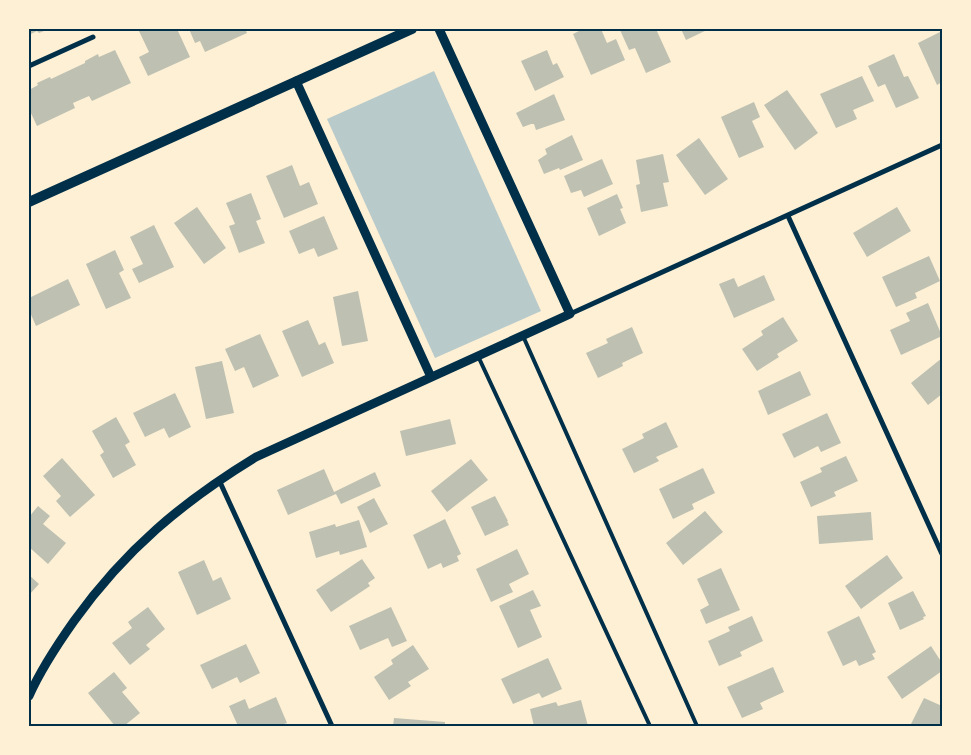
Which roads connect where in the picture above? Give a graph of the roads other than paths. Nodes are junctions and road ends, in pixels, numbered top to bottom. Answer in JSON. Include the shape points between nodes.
{"nodes":[{"id":1,"x":412,"y":29,"type":"edge"},
{"id":2,"x":439,"y":29,"type":"edge"},
{"id":3,"x":93,"y":37,"type":"dead end"},
{"id":4,"x":29,"y":66,"type":"edge"},
{"id":5,"x":296,"y":81,"type":"junction"},
{"id":6,"x":942,"y":145,"type":"edge"},
{"id":7,"x":29,"y":202,"type":"edge"},
{"id":8,"x":788,"y":216,"type":"junction"},
{"id":9,"x":570,"y":314,"type":"junction"},
{"id":10,"x":523,"y":335,"type":"junction"},
{"id":11,"x":477,"y":356,"type":"junction"},
{"id":12,"x":431,"y":377,"type":"junction"},
{"id":13,"x":219,"y":480,"type":"junction"},
{"id":14,"x":942,"y":554,"type":"edge"},
{"id":15,"x":29,"y":696,"type":"edge"},
{"id":16,"x":332,"y":726,"type":"edge"},
{"id":17,"x":650,"y":726,"type":"edge"},
{"id":18,"x":697,"y":726,"type":"edge"}],
"edges":[{"from":1,"to":5,"type":"main road"},
{"from":2,"to":9,"type":"street"},
{"from":3,"to":4,"type":"street"},
{"from":5,"to":7,"type":"main road"},
{"from":5,"to":12,"type":"street"},
{"from":6,"to":8,"type":"street"},
{"from":8,"to":9,"type":"street"},
{"from":8,"to":14,"type":"street"},
{"from":9,"to":10,"type":"street"},
{"from":10,"to":11,"type":"street"},
{"from":10,"to":18,"type":"lane"},
{"from":11,"to":12,"type":"street"},
{"from":11,"to":17,"type":"lane"},
{"from":12,"to":13,"type":"street","via":[[256,457]]},
{"from":13,"to":15,"type":"street","via":[[141,542],[94,594],[59,642]]},
{"from":13,"to":16,"type":"street"}]}
